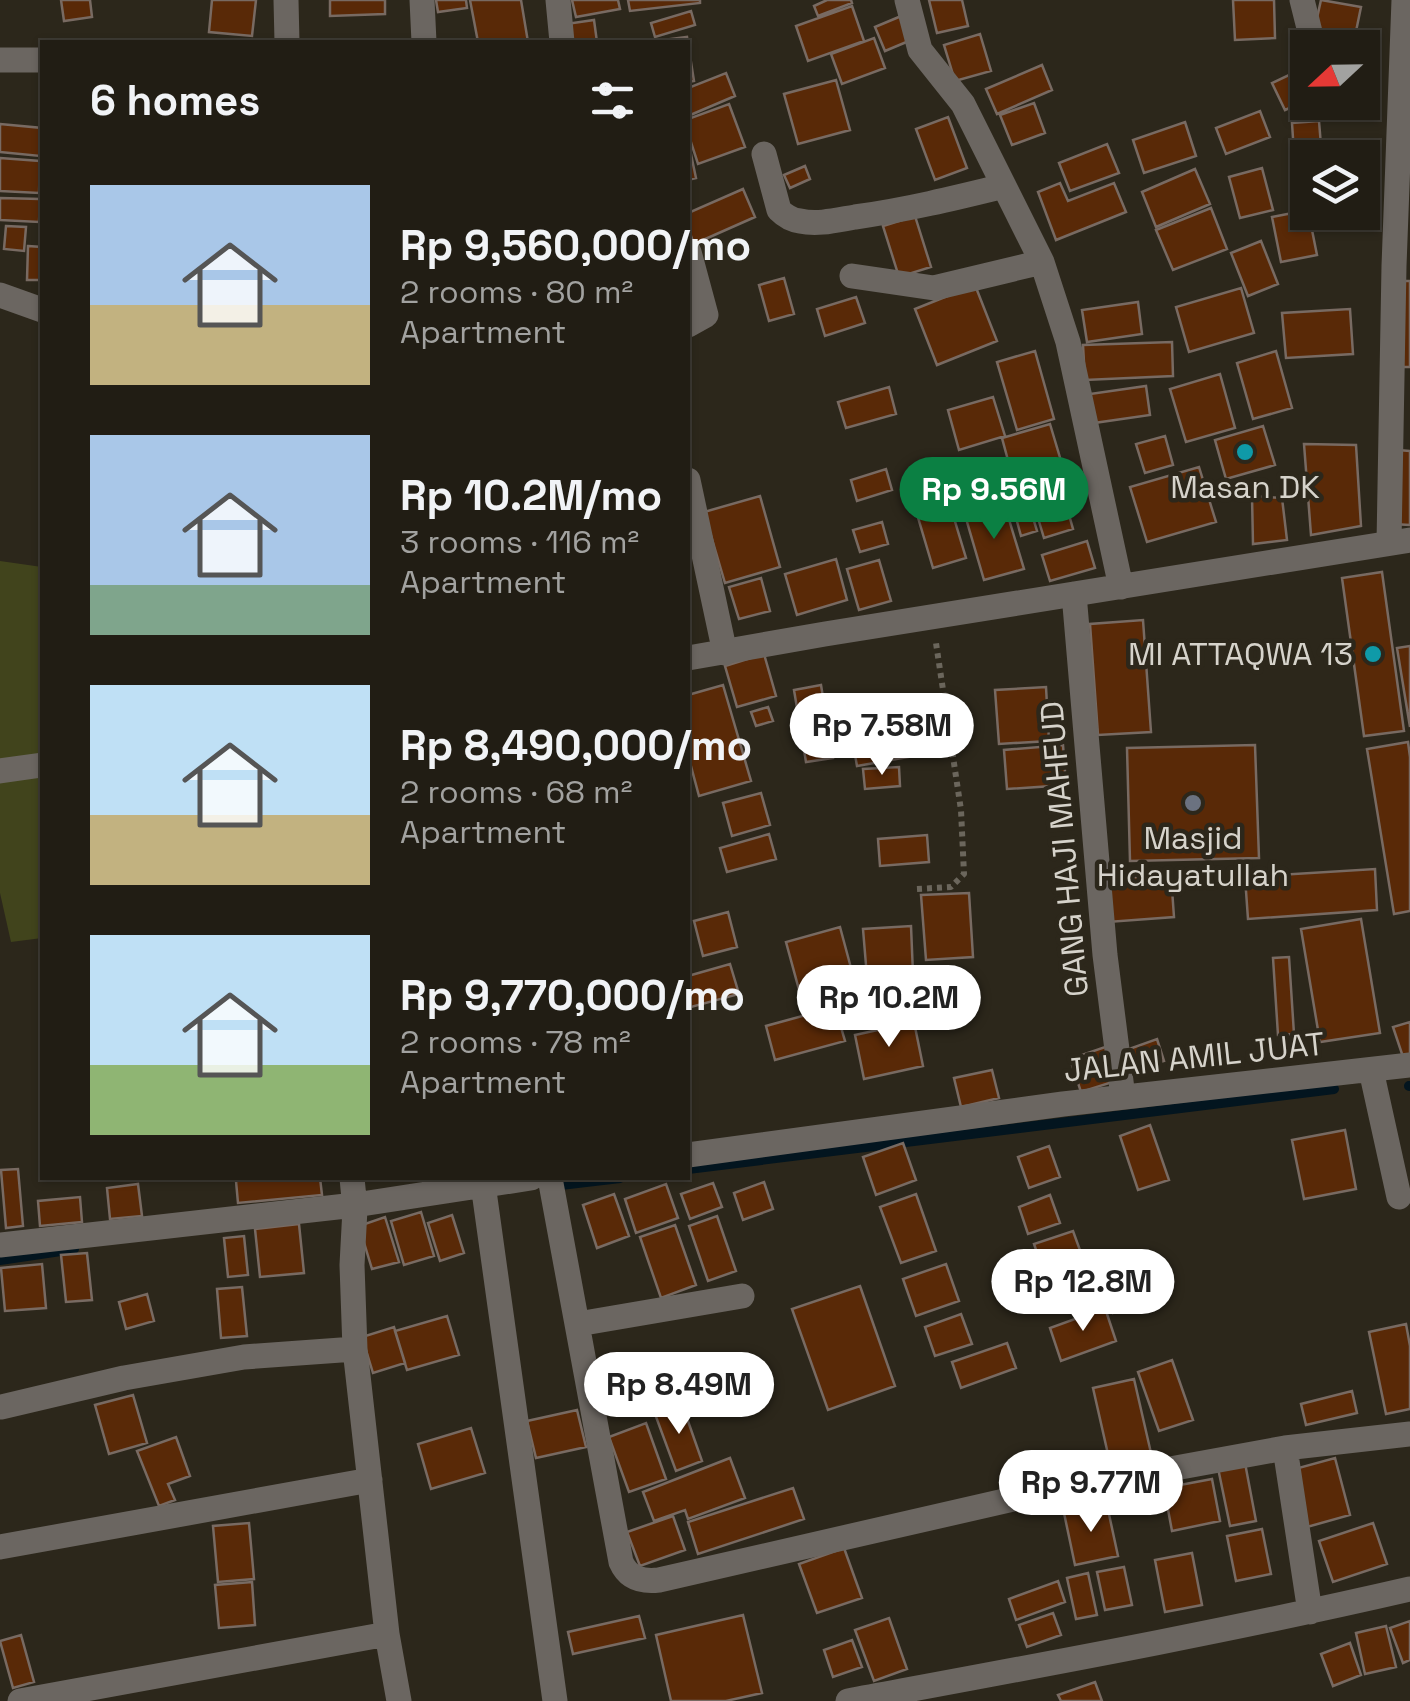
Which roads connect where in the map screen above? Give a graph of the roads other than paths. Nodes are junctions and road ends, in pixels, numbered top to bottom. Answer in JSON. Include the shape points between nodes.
{"nodes":[{"id":1,"x":286,"y":0,"type":"edge"},
{"id":2,"x":422,"y":0,"type":"edge"},
{"id":3,"x":558,"y":0,"type":"edge"},
{"id":4,"x":907,"y":0,"type":"edge"},
{"id":5,"x":1302,"y":0,"type":"edge"},
{"id":6,"x":1404,"y":0,"type":"edge"},
{"id":7,"x":1310,"y":30,"type":"edge"},
{"id":8,"x":287,"y":40,"type":"edge"},
{"id":9,"x":424,"y":40,"type":"edge"},
{"id":10,"x":562,"y":40,"type":"edge"},
{"id":11,"x":0,"y":60,"type":"edge"},
{"id":12,"x":40,"y":60,"type":"edge"},
{"id":13,"x":764,"y":154,"type":"dead end"},
{"id":14,"x":1004,"y":186,"type":"junction"},
{"id":15,"x":690,"y":259,"type":"edge"},
{"id":16,"x":1042,"y":262,"type":"junction"},
{"id":17,"x":852,"y":276,"type":"dead end"},
{"id":18,"x":0,"y":296,"type":"edge"},
{"id":19,"x":40,"y":309,"type":"edge"},
{"id":20,"x":690,"y":324,"type":"edge"},
{"id":21,"x":690,"y":489,"type":"edge"},
{"id":22,"x":1399,"y":541,"type":"edge"},
{"id":23,"x":1121,"y":587,"type":"junction"},
{"id":24,"x":1074,"y":594,"type":"junction"},
{"id":25,"x":726,"y":653,"type":"junction"},
{"id":26,"x":690,"y":658,"type":"edge"},
{"id":27,"x":40,"y":764,"type":"edge"},
{"id":28,"x":0,"y":771,"type":"edge"},
{"id":29,"x":1410,"y":1065,"type":"edge"},
{"id":30,"x":1371,"y":1070,"type":"junction"},
{"id":31,"x":1124,"y":1097,"type":"junction"},
{"id":32,"x":690,"y":1154,"type":"edge"},
{"id":33,"x":352,"y":1180,"type":"edge"},
{"id":34,"x":546,"y":1182,"type":"edge"},
{"id":35,"x":484,"y":1192,"type":"junction"},
{"id":36,"x":1399,"y":1197,"type":"dead end"},
{"id":37,"x":355,"y":1210,"type":"junction"},
{"id":38,"x":0,"y":1246,"type":"edge"},
{"id":39,"x":742,"y":1296,"type":"dead end"},
{"id":40,"x":578,"y":1324,"type":"junction"},
{"id":41,"x":355,"y":1350,"type":"junction"},
{"id":42,"x":1,"y":1407,"type":"edge"},
{"id":43,"x":1410,"y":1434,"type":"edge"},
{"id":44,"x":1284,"y":1448,"type":"junction"},
{"id":45,"x":370,"y":1480,"type":"junction"},
{"id":46,"x":0,"y":1547,"type":"edge"},
{"id":47,"x":1410,"y":1589,"type":"edge"},
{"id":48,"x":1310,"y":1612,"type":"junction"},
{"id":49,"x":387,"y":1634,"type":"junction"},
{"id":50,"x":20,"y":1701,"type":"edge"},
{"id":51,"x":399,"y":1701,"type":"edge"},
{"id":52,"x":555,"y":1701,"type":"edge"},
{"id":53,"x":848,"y":1701,"type":"edge"}],
"edges":[{"from":1,"to":8,"type":"street"},
{"from":2,"to":9,"type":"street"},
{"from":3,"to":10,"type":"street"},
{"from":4,"to":14,"type":"street","via":[[920,50],[963,104]]},
{"from":5,"to":7,"type":"street"},
{"from":6,"to":22,"type":"street","via":[[1394,266]]},
{"from":11,"to":12,"type":"street"},
{"from":13,"to":14,"type":"street","via":[[780,210],[796,221],[894,211]]},
{"from":14,"to":16,"type":"street"},
{"from":15,"to":20,"type":"street","via":[[706,315]]},
{"from":16,"to":17,"type":"street","via":[[934,288]]},
{"from":16,"to":23,"type":"street","via":[[1068,342]]},
{"from":18,"to":19,"type":"street"},
{"from":21,"to":25,"type":"street"},
{"from":22,"to":23,"type":"street"},
{"from":23,"to":24,"type":"street"},
{"from":24,"to":25,"type":"street"},
{"from":24,"to":31,"type":"street","name":"GANG HAJI MAHFUD"},
{"from":25,"to":26,"type":"street"},
{"from":27,"to":28,"type":"street"},
{"from":29,"to":30,"type":"street","name":"JALAN AMIL JUAT"},
{"from":30,"to":31,"type":"street","name":"JALAN AMIL JUAT"},
{"from":30,"to":36,"type":"street"},
{"from":31,"to":32,"type":"street","name":"JALAN AMIL JUAT"},
{"from":33,"to":37,"type":"street"},
{"from":34,"to":35,"type":"street"},
{"from":34,"to":40,"type":"street"},
{"from":35,"to":37,"type":"street"},
{"from":35,"to":52,"type":"street"},
{"from":37,"to":38,"type":"street"},
{"from":37,"to":41,"type":"street"},
{"from":39,"to":40,"type":"street"},
{"from":40,"to":44,"type":"street","via":[[621,1562],[642,1580],[1044,1492]]},
{"from":41,"to":42,"type":"street","via":[[244,1357]]},
{"from":41,"to":45,"type":"street"},
{"from":43,"to":44,"type":"street"},
{"from":44,"to":48,"type":"street"},
{"from":45,"to":46,"type":"street"},
{"from":45,"to":49,"type":"street"},
{"from":47,"to":48,"type":"street"},
{"from":48,"to":53,"type":"street"},
{"from":49,"to":50,"type":"street"},
{"from":49,"to":51,"type":"street"}]}
